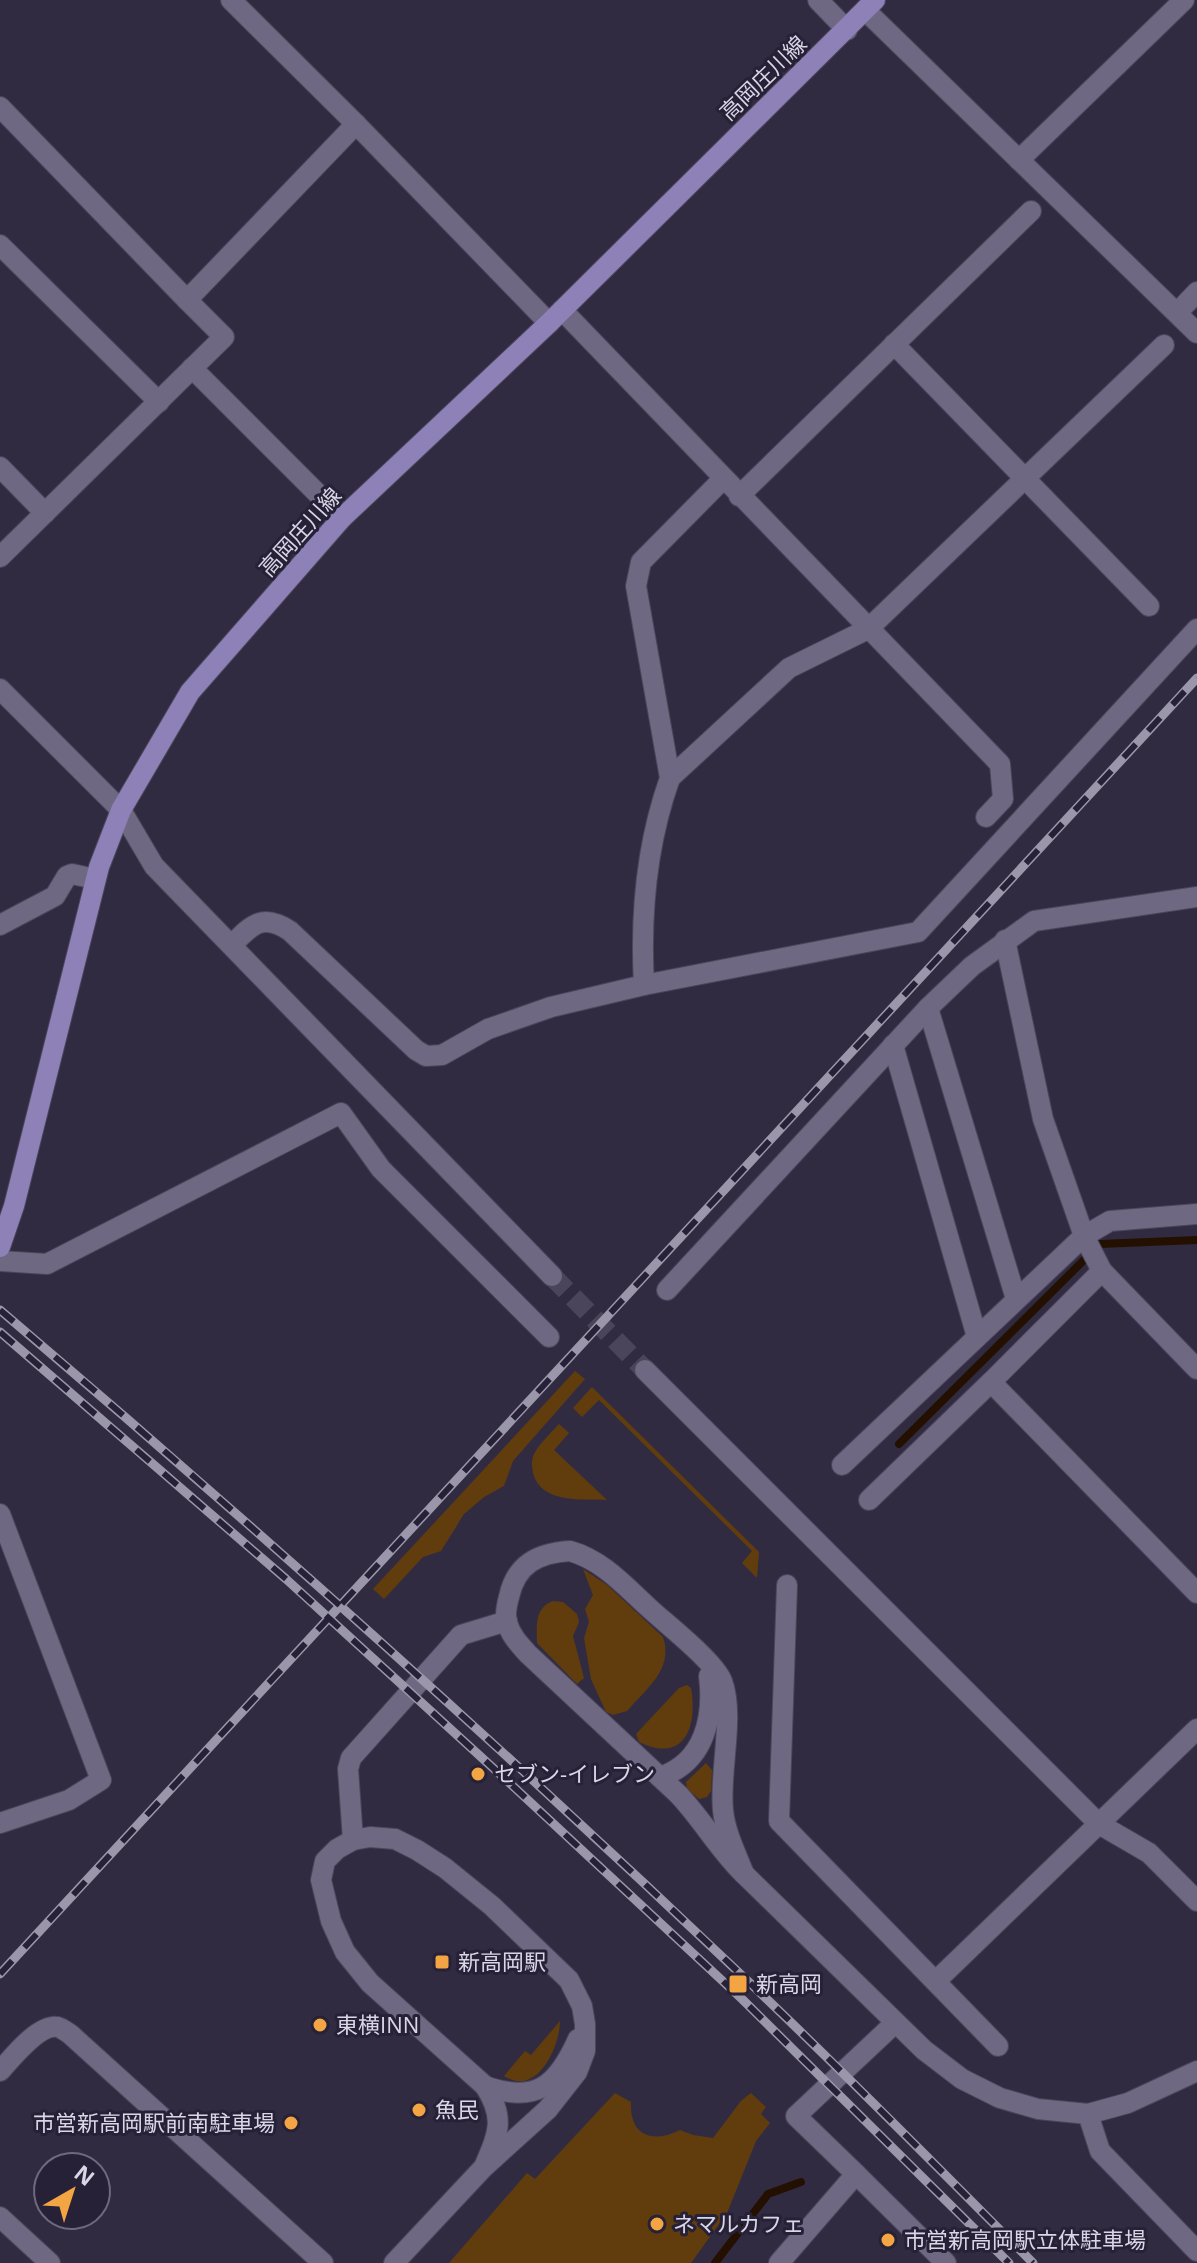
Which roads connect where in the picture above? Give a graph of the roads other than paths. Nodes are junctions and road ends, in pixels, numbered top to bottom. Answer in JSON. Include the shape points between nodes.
{"nodes":[{"id":1,"x":231,"y":0,"type":"edge"},
{"id":2,"x":818,"y":0,"type":"edge"},
{"id":3,"x":1184,"y":0,"type":"edge"},
{"id":4,"x":870,"y":5,"type":"edge"},
{"id":5,"x":847,"y":30,"type":"junction"},
{"id":6,"x":0,"y":107,"type":"edge"},
{"id":7,"x":356,"y":124,"type":"junction"},
{"id":8,"x":1019,"y":160,"type":"junction"},
{"id":9,"x":1031,"y":211,"type":"dead end"},
{"id":10,"x":0,"y":245,"type":"edge"},
{"id":11,"x":1197,"y":292,"type":"edge"},
{"id":12,"x":187,"y":300,"type":"junction"},
{"id":13,"x":1177,"y":313,"type":"junction"},
{"id":14,"x":555,"y":316,"type":"junction"},
{"id":15,"x":1197,"y":333,"type":"edge"},
{"id":16,"x":894,"y":344,"type":"junction"},
{"id":17,"x":1164,"y":345,"type":"dead end"},
{"id":18,"x":192,"y":368,"type":"junction"},
{"id":19,"x":159,"y":402,"type":"junction"},
{"id":20,"x":0,"y":467,"type":"edge"},
{"id":21,"x":1026,"y":478,"type":"junction"},
{"id":22,"x":723,"y":479,"type":"junction"},
{"id":23,"x":739,"y":496,"type":"junction"},
{"id":24,"x":45,"y":513,"type":"junction"},
{"id":25,"x":342,"y":518,"type":"junction"},
{"id":26,"x":0,"y":557,"type":"edge"},
{"id":27,"x":1149,"y":606,"type":"dead end"},
{"id":28,"x":868,"y":629,"type":"junction"},
{"id":29,"x":1197,"y":629,"type":"edge"},
{"id":30,"x":0,"y":689,"type":"edge"},
{"id":31,"x":670,"y":778,"type":"junction"},
{"id":32,"x":121,"y":810,"type":"junction"},
{"id":33,"x":986,"y":817,"type":"dead end"},
{"id":34,"x":95,"y":879,"type":"junction"},
{"id":35,"x":1197,"y":897,"type":"edge"},
{"id":36,"x":0,"y":925,"type":"edge"},
{"id":37,"x":1005,"y":940,"type":"junction"},
{"id":38,"x":232,"y":945,"type":"junction"},
{"id":39,"x":644,"y":985,"type":"junction"},
{"id":40,"x":928,"y":1008,"type":"junction"},
{"id":41,"x":893,"y":1045,"type":"junction"},
{"id":42,"x":1197,"y":1214,"type":"edge"},
{"id":43,"x":1084,"y":1237,"type":"junction"},
{"id":44,"x":0,"y":1247,"type":"edge"},
{"id":45,"x":0,"y":1261,"type":"edge"},
{"id":46,"x":1101,"y":1269,"type":"junction"},
{"id":47,"x":552,"y":1276,"type":"tunnel mouth"},
{"id":48,"x":667,"y":1290,"type":"dead end"},
{"id":49,"x":1016,"y":1299,"type":"junction"},
{"id":50,"x":549,"y":1337,"type":"dead end"},
{"id":51,"x":977,"y":1337,"type":"junction"},
{"id":52,"x":1197,"y":1369,"type":"edge"},
{"id":53,"x":645,"y":1370,"type":"tunnel mouth"},
{"id":54,"x":991,"y":1382,"type":"junction"},
{"id":55,"x":842,"y":1465,"type":"dead end"},
{"id":56,"x":869,"y":1500,"type":"dead end"},
{"id":57,"x":0,"y":1514,"type":"edge"},
{"id":58,"x":787,"y":1585,"type":"dead end"},
{"id":59,"x":1197,"y":1593,"type":"edge"},
{"id":60,"x":507,"y":1621,"type":"junction"},
{"id":61,"x":702,"y":1657,"type":"junction"},
{"id":62,"x":1197,"y":1729,"type":"edge"},
{"id":63,"x":660,"y":1777,"type":"junction"},
{"id":64,"x":0,"y":1823,"type":"edge"},
{"id":65,"x":1099,"y":1824,"type":"junction"},
{"id":66,"x":353,"y":1840,"type":"junction"},
{"id":67,"x":744,"y":1874,"type":"junction"},
{"id":68,"x":1197,"y":1901,"type":"edge"},
{"id":69,"x":936,"y":1981,"type":"junction"},
{"id":70,"x":895,"y":2023,"type":"junction"},
{"id":71,"x":585,"y":2024,"type":"junction"},
{"id":72,"x":998,"y":2046,"type":"dead end"},
{"id":73,"x":0,"y":2071,"type":"edge"},
{"id":74,"x":1197,"y":2071,"type":"edge"},
{"id":75,"x":485,"y":2086,"type":"junction"},
{"id":76,"x":1088,"y":2114,"type":"junction"},
{"id":77,"x":484,"y":2167,"type":"junction"},
{"id":78,"x":856,"y":2174,"type":"junction"},
{"id":79,"x":0,"y":2217,"type":"edge"},
{"id":80,"x":1197,"y":2251,"type":"edge"},
{"id":81,"x":50,"y":2263,"type":"edge"},
{"id":82,"x":323,"y":2263,"type":"edge"},
{"id":83,"x":394,"y":2263,"type":"edge"},
{"id":84,"x":779,"y":2263,"type":"edge"},
{"id":85,"x":946,"y":2263,"type":"edge"}],
"edges":[{"from":1,"to":7,"type":"street"},
{"from":2,"to":5,"type":"street"},
{"from":3,"to":8,"type":"street"},
{"from":4,"to":5,"type":"main road","name":"高岡庄川線"},
{"from":4,"to":8,"type":"street"},
{"from":5,"to":14,"type":"main road","name":"高岡庄川線"},
{"from":6,"to":12,"type":"street"},
{"from":7,"to":12,"type":"street"},
{"from":7,"to":14,"type":"street"},
{"from":8,"to":13,"type":"street"},
{"from":9,"to":16,"type":"street"},
{"from":10,"to":19,"type":"street"},
{"from":11,"to":13,"type":"street"},
{"from":12,"to":18,"type":"street","via":[[224,337]]},
{"from":13,"to":15,"type":"street"},
{"from":14,"to":22,"type":"street"},
{"from":14,"to":25,"type":"main road","name":"高岡庄川線"},
{"from":16,"to":21,"type":"street"},
{"from":16,"to":23,"type":"street"},
{"from":17,"to":21,"type":"street"},
{"from":18,"to":19,"type":"street"},
{"from":18,"to":25,"type":"street"},
{"from":19,"to":24,"type":"street"},
{"from":20,"to":24,"type":"street"},
{"from":21,"to":27,"type":"street"},
{"from":21,"to":28,"type":"street"},
{"from":22,"to":23,"type":"street"},
{"from":22,"to":31,"type":"street","via":[[641,562],[636,586]]},
{"from":23,"to":28,"type":"street"},
{"from":24,"to":26,"type":"street"},
{"from":25,"to":32,"type":"main road","name":"高岡庄川線","via":[[190,692]]},
{"from":28,"to":31,"type":"street","via":[[789,668]]},
{"from":28,"to":33,"type":"street","via":[[1000,764],[1003,799]]},
{"from":29,"to":39,"type":"street","via":[[918,932]]},
{"from":30,"to":32,"type":"street"},
{"from":31,"to":39,"type":"street","via":[[646,869]]},
{"from":32,"to":34,"type":"main road","name":"高岡庄川線"},
{"from":32,"to":38,"type":"street","via":[[154,866]]},
{"from":34,"to":36,"type":"street","via":[[67,876],[55,896]]},
{"from":34,"to":44,"type":"main road","name":"高岡庄川線"},
{"from":35,"to":37,"type":"street","via":[[1034,921]]},
{"from":37,"to":40,"type":"street"},
{"from":37,"to":43,"type":"street","via":[[1043,1119]]},
{"from":38,"to":39,"type":"street","via":[[260,922],[277,922],[426,1056],[442,1055],[488,1029],[551,1007]]},
{"from":38,"to":47,"type":"street"},
{"from":40,"to":41,"type":"street"},
{"from":40,"to":49,"type":"street"},
{"from":41,"to":48,"type":"street"},
{"from":41,"to":51,"type":"street"},
{"from":42,"to":43,"type":"street","via":[[1110,1221]]},
{"from":43,"to":46,"type":"street"},
{"from":43,"to":49,"type":"street"},
{"from":45,"to":50,"type":"street","via":[[47,1264],[341,1113],[381,1169]]},
{"from":46,"to":52,"type":"street"},
{"from":46,"to":54,"type":"street"},
{"from":49,"to":51,"type":"street"},
{"from":51,"to":55,"type":"street"},
{"from":53,"to":65,"type":"street"},
{"from":54,"to":56,"type":"street"},
{"from":54,"to":59,"type":"street"},
{"from":57,"to":64,"type":"street","via":[[101,1780],[69,1800]]},
{"from":58,"to":69,"type":"street","via":[[779,1821]]},
{"from":60,"to":61,"type":"street","via":[[511,1586],[520,1570],[550,1552],[570,1551],[607,1570]]},
{"from":60,"to":63,"type":"street","via":[[528,1654]]},
{"from":60,"to":66,"type":"street","via":[[461,1635],[351,1758]]},
{"from":61,"to":63,"type":"street","via":[[709,1676],[709,1723],[694,1752]]},
{"from":61,"to":67,"type":"street","via":[[721,1679],[726,1702],[723,1810]]},
{"from":62,"to":65,"type":"street"},
{"from":63,"to":67,"type":"street"},
{"from":65,"to":68,"type":"street","via":[[1149,1853]]},
{"from":65,"to":69,"type":"street"},
{"from":66,"to":71,"type":"street","via":[[395,1839],[457,1877],[569,1980]]},
{"from":66,"to":75,"type":"street","via":[[325,1861],[321,1880],[345,1952],[370,1983]]},
{"from":67,"to":70,"type":"street"},
{"from":69,"to":72,"type":"street"},
{"from":70,"to":76,"type":"street","via":[[962,2079],[1000,2098],[1038,2109]]},
{"from":70,"to":78,"type":"street","via":[[796,2116]]},
{"from":71,"to":75,"type":"street","via":[[571,2055],[540,2090],[521,2095]]},
{"from":71,"to":77,"type":"street","via":[[585,2051],[577,2072],[548,2109]]},
{"from":73,"to":82,"type":"street","via":[[36,2034],[59,2027]]},
{"from":74,"to":76,"type":"street","via":[[1128,2103]]},
{"from":75,"to":77,"type":"street","via":[[498,2105],[499,2132]]},
{"from":76,"to":80,"type":"street","via":[[1100,2151]]},
{"from":77,"to":83,"type":"street"},
{"from":78,"to":84,"type":"street"},
{"from":78,"to":85,"type":"street"},
{"from":79,"to":81,"type":"street"}]}
